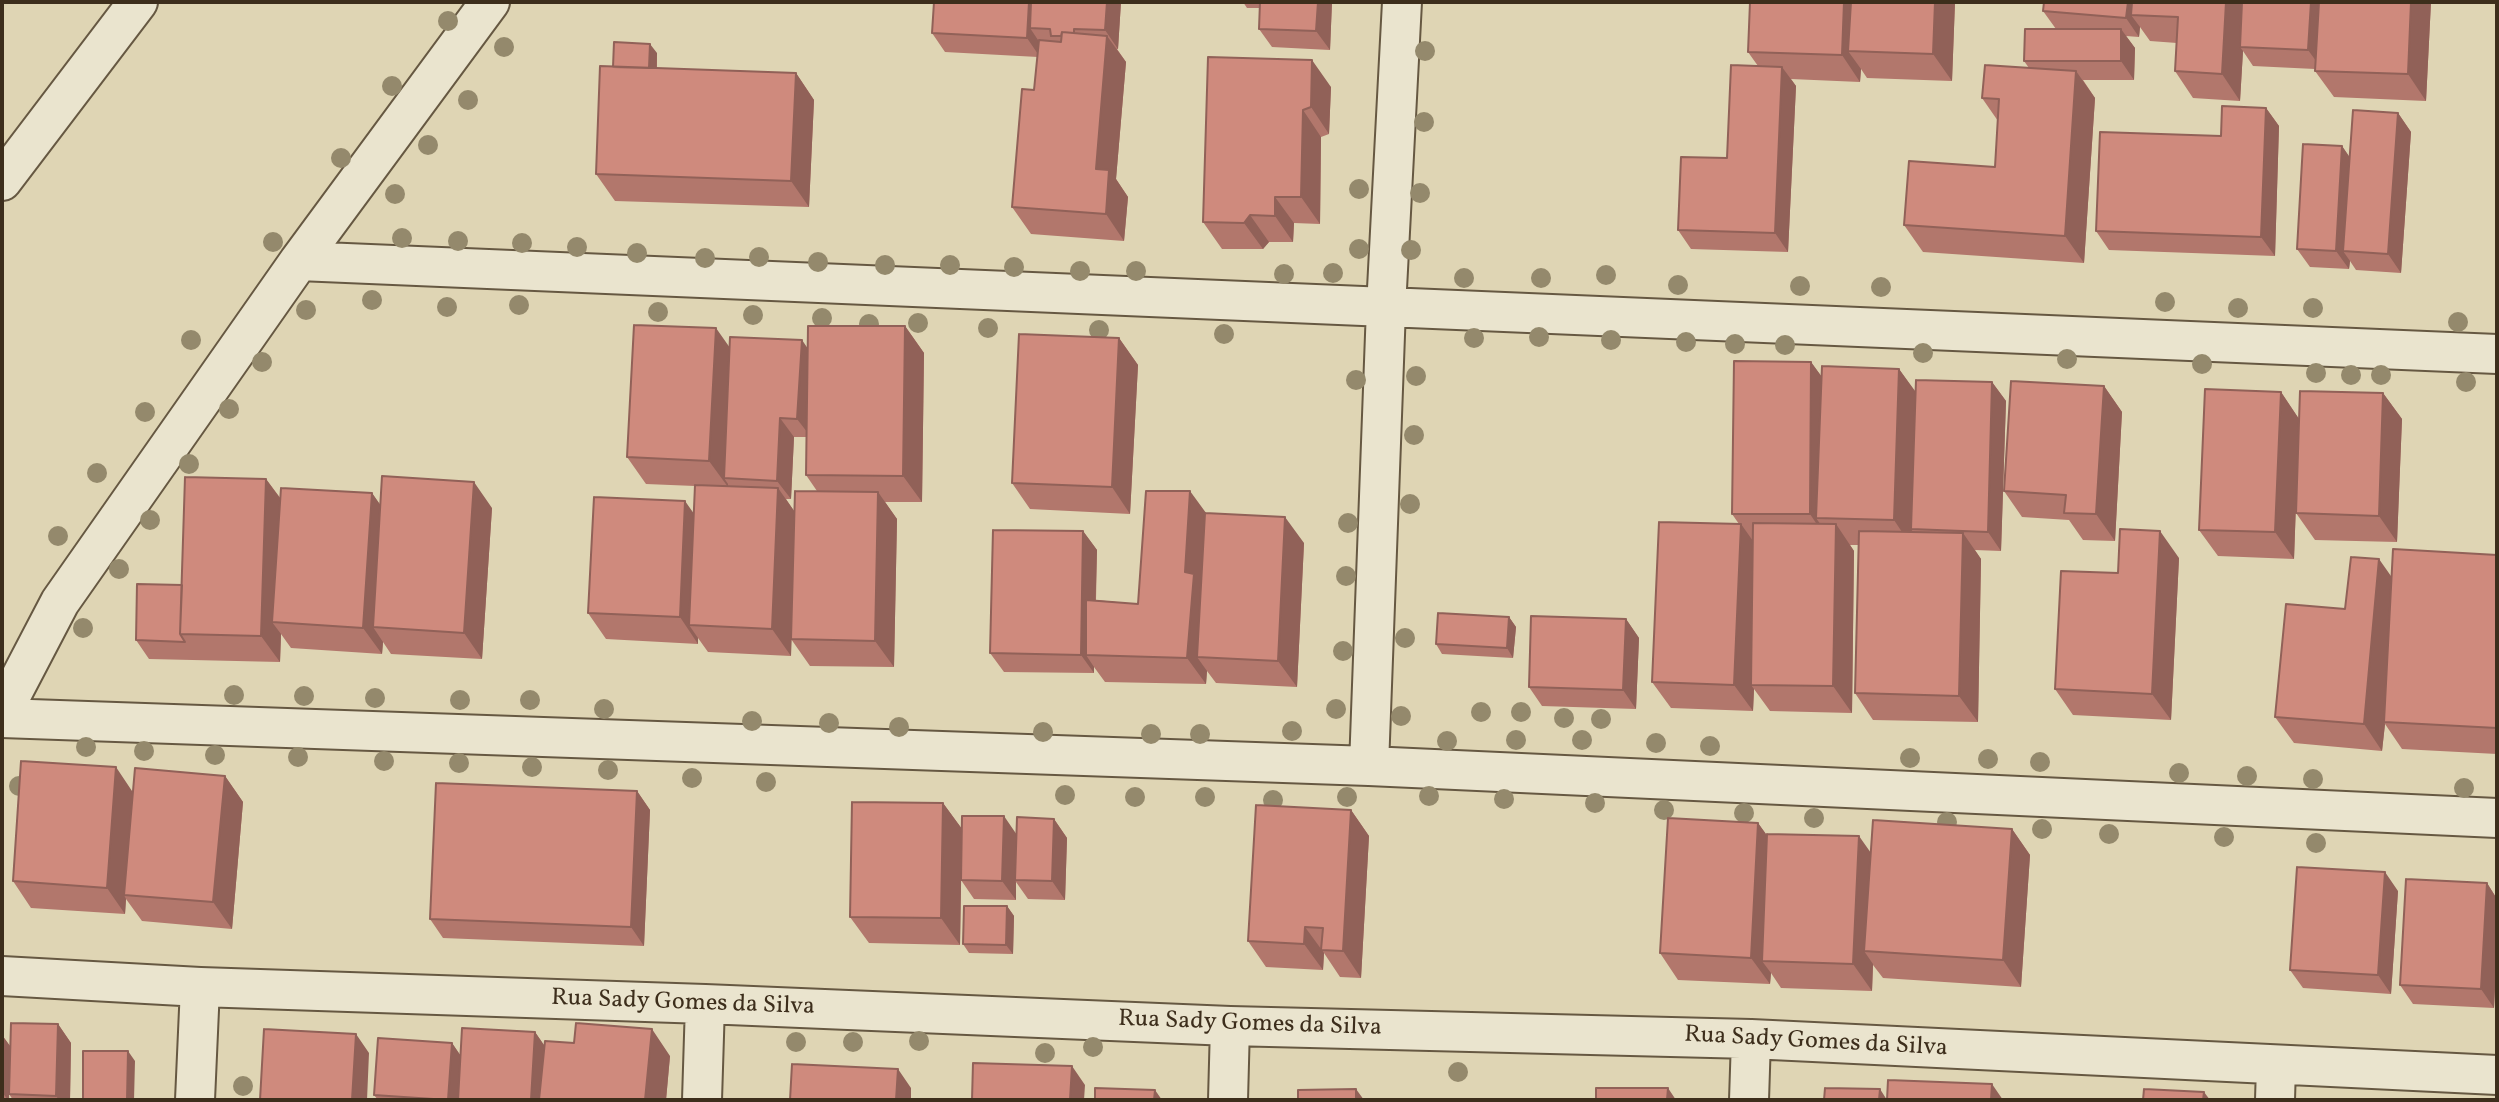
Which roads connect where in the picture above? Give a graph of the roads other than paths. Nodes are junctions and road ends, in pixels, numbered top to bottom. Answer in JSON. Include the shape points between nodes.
{"nodes":[{"id":1,"x":138,"y":2,"type":"edge"},
{"id":2,"x":490,"y":2,"type":"edge"},
{"id":3,"x":1402,"y":2,"type":"edge"},
{"id":4,"x":2,"y":181,"type":"edge"},
{"id":5,"x":299,"y":261,"type":"junction"},
{"id":6,"x":1386,"y":308,"type":"junction"},
{"id":7,"x":2497,"y":354,"type":"edge"},
{"id":8,"x":2,"y":715,"type":"edge"},
{"id":9,"x":1369,"y":766,"type":"junction"},
{"id":10,"x":2497,"y":818,"type":"edge"},
{"id":11,"x":2,"y":976,"type":"edge"},
{"id":12,"x":200,"y":987,"type":"junction"},
{"id":13,"x":705,"y":1004,"type":"junction"},
{"id":14,"x":1230,"y":1026,"type":"junction"},
{"id":15,"x":1751,"y":1039,"type":"junction"},
{"id":16,"x":2497,"y":1075,"type":"edge"},
{"id":17,"x":2275,"y":1083,"type":"edge"},
{"id":18,"x":195,"y":1100,"type":"edge"},
{"id":19,"x":702,"y":1100,"type":"edge"},
{"id":20,"x":1228,"y":1100,"type":"edge"},
{"id":21,"x":1749,"y":1100,"type":"edge"}],
"edges":[{"from":1,"to":4,"type":"street"},
{"from":2,"to":5,"type":"street"},
{"from":3,"to":6,"type":"street"},
{"from":5,"to":6,"type":"street"},
{"from":5,"to":8,"type":"street","via":[[60,602]]},
{"from":6,"to":7,"type":"street"},
{"from":6,"to":9,"type":"street"},
{"from":8,"to":9,"type":"street"},
{"from":9,"to":10,"type":"street"},
{"from":11,"to":12,"type":"street","name":"Rua Sady Gomes da Silva"},
{"from":12,"to":13,"type":"street","name":"Rua Sady Gomes da Silva"},
{"from":12,"to":18,"type":"street"},
{"from":13,"to":14,"type":"street","name":"Rua Sady Gomes da Silva"},
{"from":13,"to":19,"type":"street"},
{"from":14,"to":15,"type":"street","name":"Rua Sady Gomes da Silva"},
{"from":14,"to":20,"type":"street"},
{"from":15,"to":17,"type":"street","name":"Rua Sady Gomes da Silva"},
{"from":15,"to":21,"type":"street"},
{"from":16,"to":17,"type":"street","name":"Rua Sady Gomes da Silva"}]}
